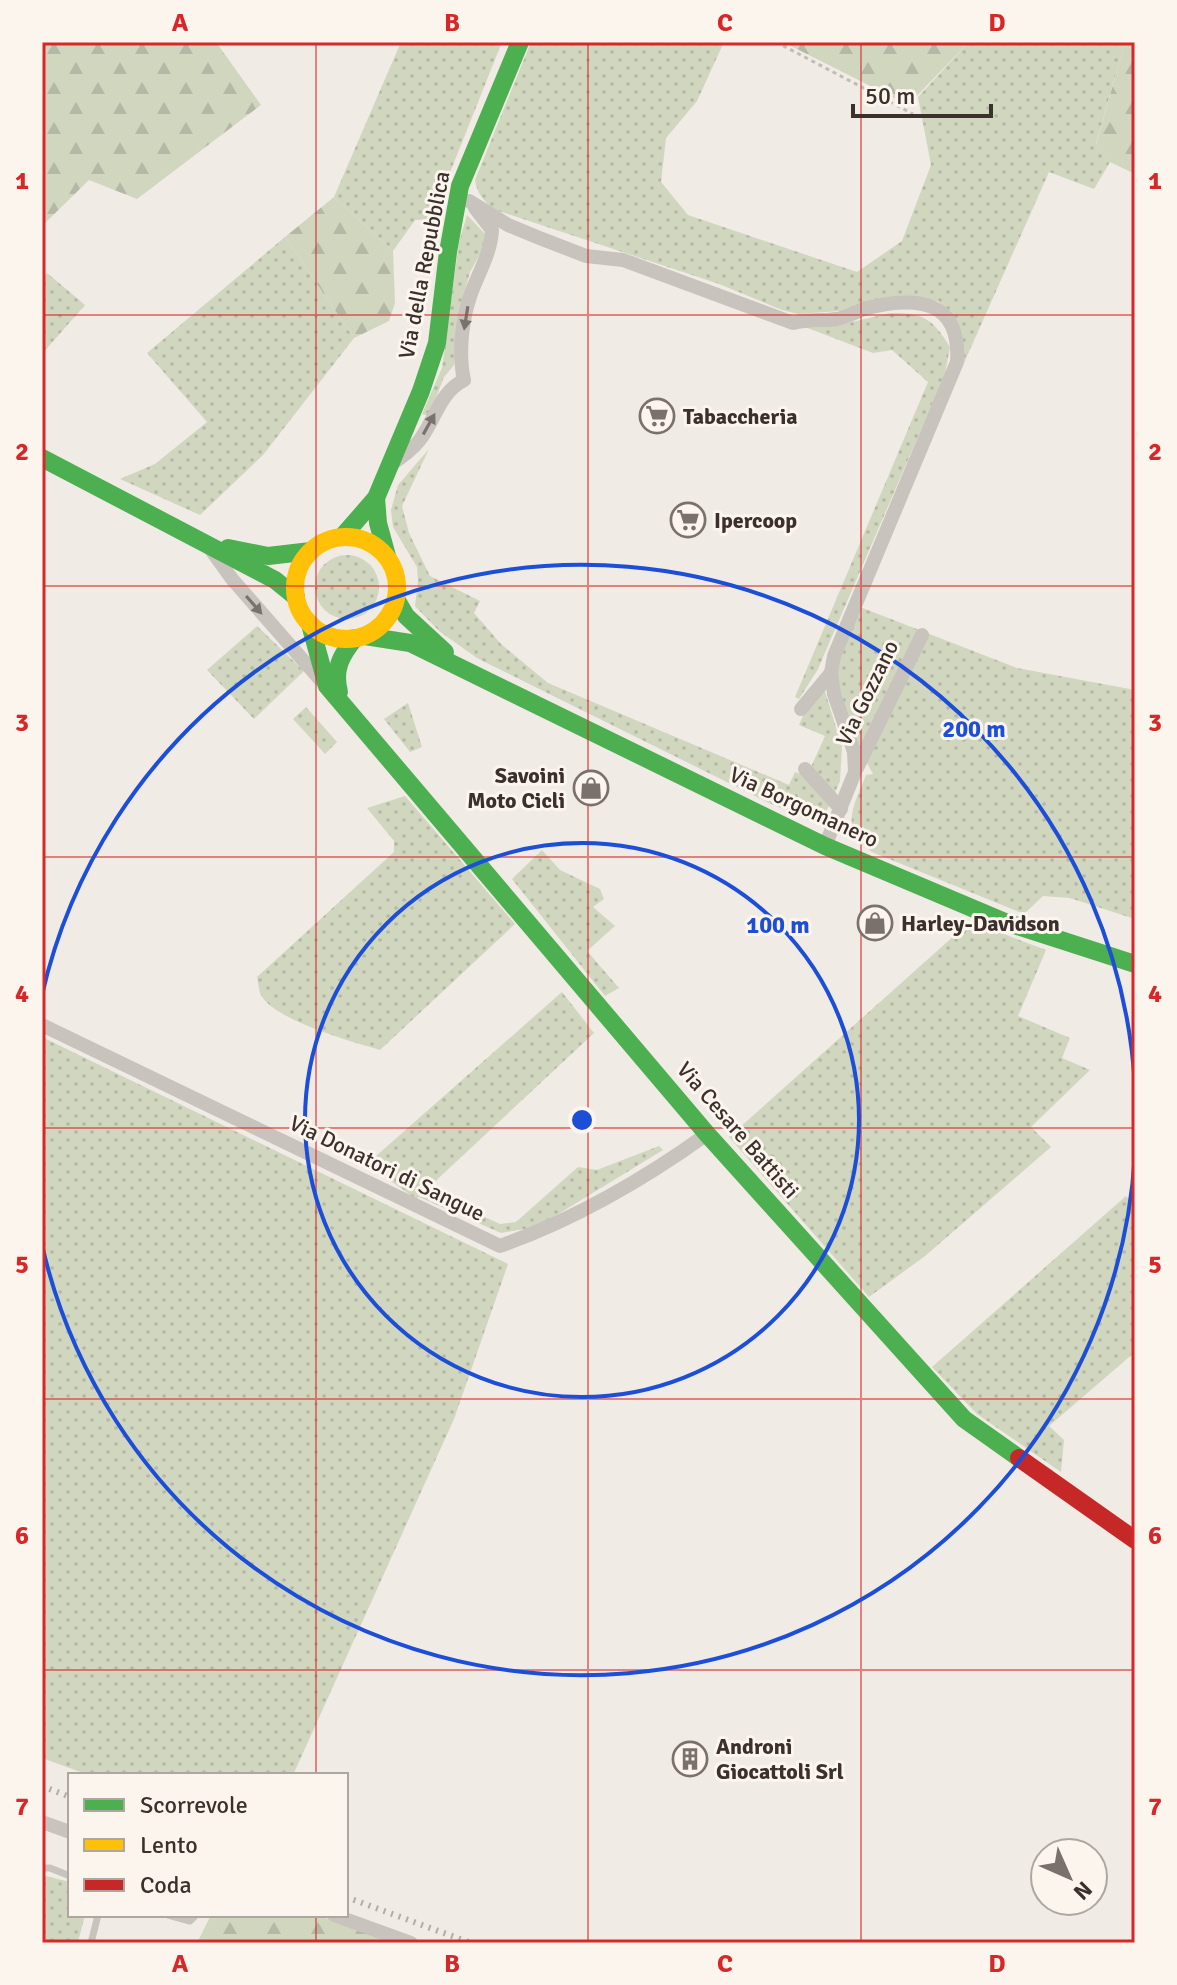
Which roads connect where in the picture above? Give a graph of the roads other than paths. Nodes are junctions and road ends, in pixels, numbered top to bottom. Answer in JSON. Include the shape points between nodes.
{"nodes":[{"id":1,"x":520,"y":42,"type":"edge"},
{"id":2,"x":464,"y":193,"type":"junction"},
{"id":3,"x":42,"y":458,"type":"edge"},
{"id":4,"x":390,"y":466,"type":"junction"},
{"id":5,"x":376,"y":498,"type":"junction"},
{"id":6,"x":342,"y":537,"type":"junction"},
{"id":7,"x":206,"y":543,"type":"junction"},
{"id":8,"x":311,"y":551,"type":"junction"},
{"id":9,"x":387,"y":556,"type":"junction"},
{"id":10,"x":296,"y":597,"type":"junction"},
{"id":11,"x":396,"y":599,"type":"junction"},
{"id":12,"x":310,"y":624,"type":"junction"},
{"id":13,"x":922,"y":635,"type":"dead end"},
{"id":14,"x":360,"y":637,"type":"junction"},
{"id":15,"x":463,"y":667,"type":"junction"},
{"id":16,"x":831,"y":673,"type":"junction"},
{"id":17,"x":327,"y":686,"type":"junction"},
{"id":18,"x":345,"y":708,"type":"junction"},
{"id":19,"x":801,"y":709,"type":"dead end"},
{"id":20,"x":805,"y":769,"type":"dead end"},
{"id":21,"x":855,"y":772,"type":"junction"},
{"id":22,"x":841,"y":809,"type":"junction"},
{"id":23,"x":825,"y":846,"type":"junction"},
{"id":24,"x":1135,"y":964,"type":"edge"},
{"id":25,"x":42,"y":1025,"type":"edge"},
{"id":26,"x":707,"y":1134,"type":"junction"},
{"id":27,"x":1135,"y":1540,"type":"edge"},
{"id":28,"x":42,"y":1822,"type":"edge"},
{"id":29,"x":68,"y":1831,"type":"edge"},
{"id":30,"x":42,"y":1868,"type":"edge"},
{"id":31,"x":68,"y":1875,"type":"edge"},
{"id":32,"x":98,"y":1917,"type":"edge"},
{"id":33,"x":175,"y":1917,"type":"edge"},
{"id":34,"x":194,"y":1917,"type":"edge"},
{"id":35,"x":340,"y":1917,"type":"edge"},
{"id":36,"x":91,"y":1943,"type":"edge"},
{"id":37,"x":411,"y":1943,"type":"edge"}],
"edges":[{"from":1,"to":2,"type":"street","name":"Via della Repubblica"},
{"from":2,"to":4,"type":"street","name":"Via della Repubblica","via":[[448,252],[437,343]]},
{"from":2,"to":4,"type":"street","via":[[492,230],[492,245],[465,317],[460,364],[464,380],[451,387],[408,454]]},
{"from":2,"to":16,"type":"street","via":[[508,225],[537,237],[586,256],[623,260],[793,323],[916,301],[945,315],[959,339],[957,362]]},
{"from":3,"to":7,"type":"street"},
{"from":4,"to":5,"type":"street","name":"Via della Repubblica"},
{"from":5,"to":6,"type":"street","name":"Via della Repubblica"},
{"from":5,"to":9,"type":"street"},
{"from":6,"to":8,"type":"street"},
{"from":6,"to":9,"type":"street","via":[[367,541]]},
{"from":7,"to":8,"type":"street","via":[[268,556]]},
{"from":7,"to":10,"type":"street"},
{"from":7,"to":17,"type":"street","name":"Via Cesare Battisti","one_way":true},
{"from":8,"to":10,"type":"street","via":[[298,572]]},
{"from":9,"to":11,"type":"street","via":[[396,574]]},
{"from":10,"to":12,"type":"street"},
{"from":11,"to":14,"type":"street","via":[[378,628]]},
{"from":11,"to":15,"type":"street","name":"Via Borgomanero","via":[[406,616]]},
{"from":12,"to":14,"type":"street","via":[[330,636]]},
{"from":12,"to":17,"type":"street","name":"Via Cesare Battisti"},
{"from":13,"to":21,"type":"street","name":"Via Gozzano"},
{"from":14,"to":15,"type":"street","name":"Via Borgomanero","via":[[410,643]]},
{"from":14,"to":18,"type":"street","name":"Via Cesare Battisti","via":[[341,654],[335,675]]},
{"from":15,"to":23,"type":"street","name":"Via Borgomanero"},
{"from":16,"to":19,"type":"street","name":"Via Gozzano"},
{"from":16,"to":21,"type":"street","name":"Via Gozzano"},
{"from":17,"to":18,"type":"street","name":"Via Cesare Battisti"},
{"from":18,"to":26,"type":"street","name":"Via Cesare Battisti"},
{"from":20,"to":22,"type":"street"},
{"from":21,"to":22,"type":"street","name":"Via Gozzano"},
{"from":22,"to":23,"type":"street","name":"Via Gozzano"},
{"from":23,"to":24,"type":"street","name":"Via Borgomanero","via":[[1005,922]]},
{"from":25,"to":26,"type":"street","name":"Via Donatori di Sangue","via":[[500,1246],[548,1229],[602,1200]]},
{"from":26,"to":27,"type":"street","name":"Via Cesare Battisti","via":[[964,1419]]},
{"from":28,"to":29,"type":"street"},
{"from":30,"to":31,"type":"lane"},
{"from":32,"to":36,"type":"lane"},
{"from":33,"to":34,"type":"lane"},
{"from":35,"to":37,"type":"street"}]}
